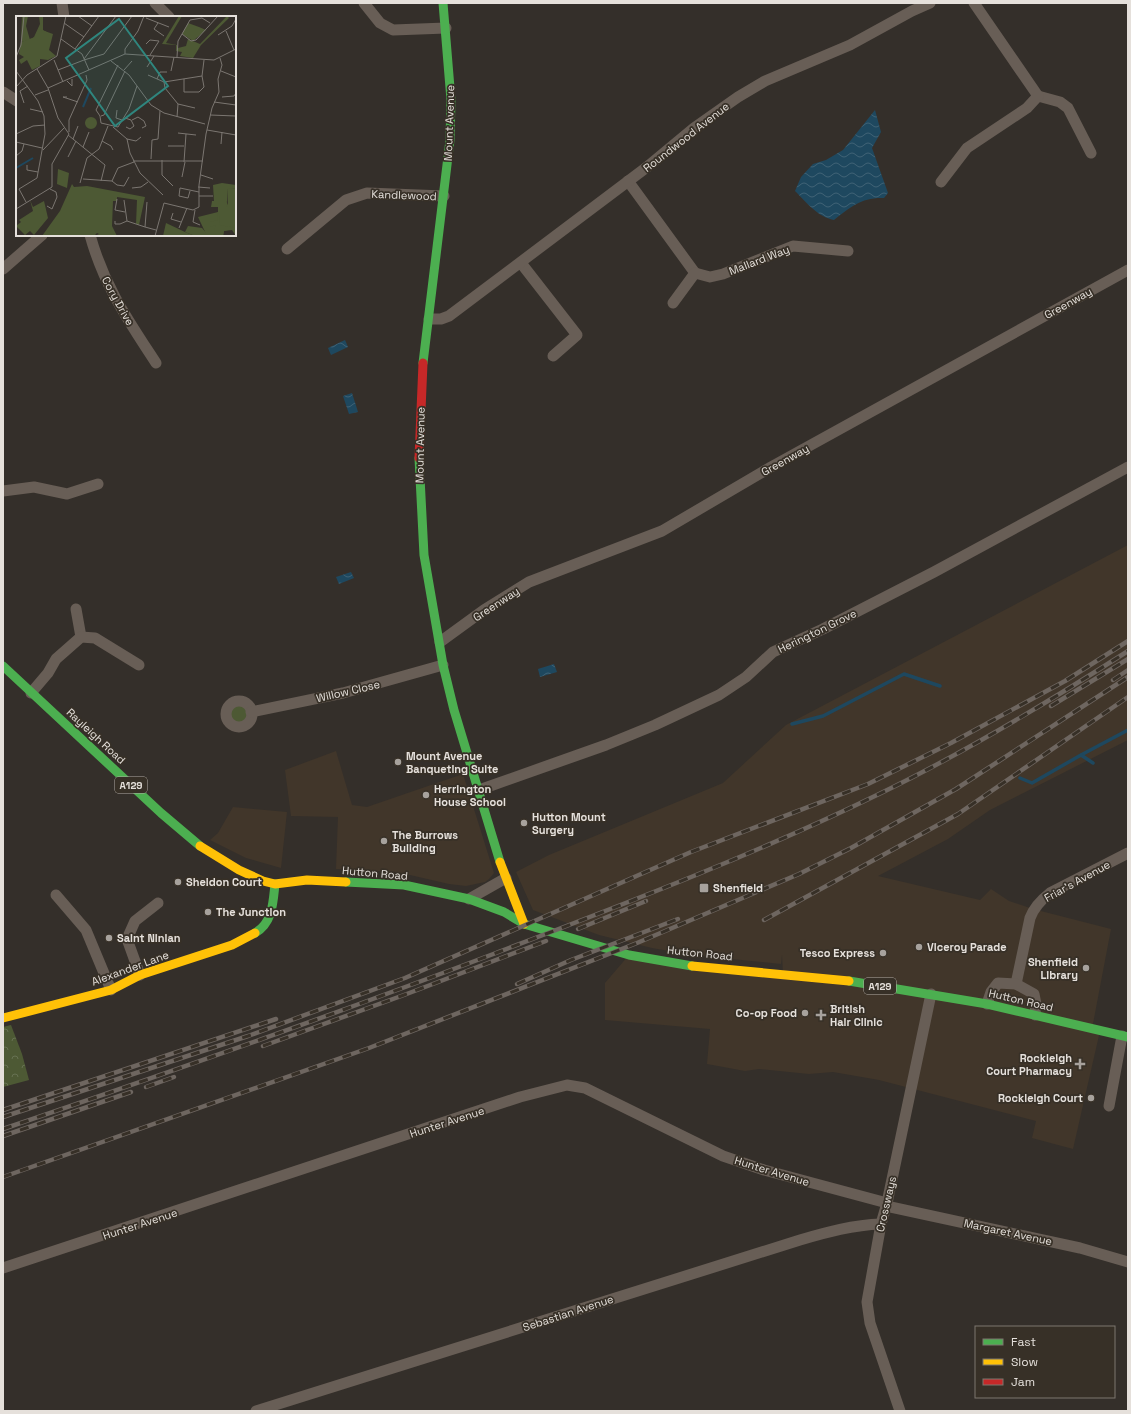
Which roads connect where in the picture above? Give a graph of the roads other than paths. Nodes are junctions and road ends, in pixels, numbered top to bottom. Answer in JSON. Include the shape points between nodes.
{"nodes":[{"id":1,"x":62,"y":3,"type":"edge"},
{"id":2,"x":155,"y":3,"type":"edge"},
{"id":3,"x":364,"y":3,"type":"edge"},
{"id":4,"x":443,"y":3,"type":"edge"},
{"id":5,"x":930,"y":3,"type":"edge"},
{"id":6,"x":974,"y":3,"type":"edge"},
{"id":7,"x":910,"y":7,"type":"edge"},
{"id":8,"x":64,"y":16,"type":"edge"},
{"id":9,"x":168,"y":16,"type":"edge"},
{"id":10,"x":446,"y":28,"type":"junction"},
{"id":11,"x":3,"y":92,"type":"edge"},
{"id":12,"x":1038,"y":96,"type":"junction"},
{"id":13,"x":16,"y":101,"type":"edge"},
{"id":14,"x":1091,"y":153,"type":"dead end"},
{"id":15,"x":628,"y":181,"type":"junction"},
{"id":16,"x":941,"y":182,"type":"dead end"},
{"id":17,"x":444,"y":196,"type":"junction"},
{"id":18,"x":41,"y":236,"type":"edge"},
{"id":19,"x":90,"y":236,"type":"edge"},
{"id":20,"x":287,"y":249,"type":"dead end"},
{"id":21,"x":848,"y":251,"type":"dead end"},
{"id":22,"x":521,"y":263,"type":"junction"},
{"id":23,"x":3,"y":268,"type":"edge"},
{"id":24,"x":1128,"y":270,"type":"edge"},
{"id":25,"x":695,"y":273,"type":"junction"},
{"id":26,"x":673,"y":303,"type":"dead end"},
{"id":27,"x":428,"y":319,"type":"junction"},
{"id":28,"x":553,"y":356,"type":"dead end"},
{"id":29,"x":156,"y":363,"type":"dead end"},
{"id":30,"x":1128,"y":467,"type":"edge"},
{"id":31,"x":98,"y":484,"type":"dead end"},
{"id":32,"x":3,"y":491,"type":"edge"},
{"id":33,"x":76,"y":609,"type":"dead end"},
{"id":34,"x":81,"y":637,"type":"junction"},
{"id":35,"x":440,"y":642,"type":"junction"},
{"id":36,"x":139,"y":665,"type":"dead end"},
{"id":37,"x":443,"y":665,"type":"junction"},
{"id":38,"x":3,"y":666,"type":"edge"},
{"id":39,"x":31,"y":692,"type":"junction"},
{"id":40,"x":251,"y":712,"type":"dead end"},
{"id":41,"x":479,"y":790,"type":"junction"},
{"id":42,"x":1128,"y":853,"type":"edge"},
{"id":43,"x":506,"y":878,"type":"junction"},
{"id":44,"x":274,"y":884,"type":"junction"},
{"id":45,"x":56,"y":894,"type":"dead end"},
{"id":46,"x":469,"y":899,"type":"junction"},
{"id":47,"x":158,"y":903,"type":"dead end"},
{"id":48,"x":524,"y":924,"type":"junction"},
{"id":49,"x":140,"y":975,"type":"junction"},
{"id":50,"x":1016,"y":984,"type":"junction"},
{"id":51,"x":111,"y":990,"type":"junction"},
{"id":52,"x":931,"y":994,"type":"junction"},
{"id":53,"x":986,"y":1004,"type":"junction"},
{"id":54,"x":1035,"y":1015,"type":"junction"},
{"id":55,"x":3,"y":1018,"type":"edge"},
{"id":56,"x":1125,"y":1036,"type":"edge"},
{"id":57,"x":1109,"y":1106,"type":"dead end"},
{"id":58,"x":887,"y":1205,"type":"junction"},
{"id":59,"x":881,"y":1224,"type":"junction"},
{"id":60,"x":1128,"y":1262,"type":"edge"},
{"id":61,"x":3,"y":1268,"type":"edge"},
{"id":62,"x":256,"y":1411,"type":"edge"},
{"id":63,"x":900,"y":1411,"type":"edge"}],
"edges":[{"from":1,"to":8,"type":"street"},
{"from":2,"to":9,"type":"street"},
{"from":3,"to":10,"type":"street","via":[[380,23],[393,30]]},
{"from":4,"to":10,"type":"street","name":"Mount Avenue"},
{"from":5,"to":7,"type":"street","name":"Roundwood Avenue"},
{"from":6,"to":12,"type":"street"},
{"from":7,"to":15,"type":"street","name":"Roundwood Avenue","via":[[850,45],[758,85],[694,128]]},
{"from":10,"to":17,"type":"street","name":"Mount Avenue","via":[[451,100]]},
{"from":11,"to":13,"type":"street"},
{"from":12,"to":14,"type":"street","via":[[1060,102],[1068,108]]},
{"from":12,"to":16,"type":"street","via":[[1027,108],[967,148]]},
{"from":15,"to":22,"type":"street","name":"Roundwood Avenue"},
{"from":15,"to":25,"type":"street"},
{"from":17,"to":20,"type":"street","name":"Kandlewood","via":[[367,193],[346,200]]},
{"from":17,"to":27,"type":"street","name":"Mount Avenue"},
{"from":18,"to":23,"type":"street"},
{"from":19,"to":29,"type":"street","name":"Cory Drive","via":[[106,282]]},
{"from":21,"to":25,"type":"street","name":"Mallard Way","via":[[793,246],[723,274],[710,277]]},
{"from":22,"to":27,"type":"street","name":"Roundwood Avenue","via":[[449,316]]},
{"from":22,"to":28,"type":"street","via":[[577,335]]},
{"from":24,"to":35,"type":"street","name":"Greenway","via":[[771,467],[662,531],[529,582]]},
{"from":25,"to":26,"type":"street"},
{"from":27,"to":35,"type":"street","name":"Mount Avenue","via":[[423,358],[419,483],[424,555]]},
{"from":30,"to":41,"type":"street","name":"Herington Grove","via":[[934,572],[773,652],[746,677],[719,695],[648,728]]},
{"from":31,"to":32,"type":"street","via":[[67,494],[34,487]]},
{"from":33,"to":34,"type":"street"},
{"from":34,"to":36,"type":"street","via":[[95,638]]},
{"from":34,"to":39,"type":"street","via":[[56,659],[48,673]]},
{"from":35,"to":37,"type":"street","name":"Mount Avenue"},
{"from":37,"to":40,"type":"street","name":"Willow Close","via":[[343,693]]},
{"from":37,"to":41,"type":"street","name":"Mount Avenue"},
{"from":38,"to":39,"type":"street","name":"Rayleigh Road","number":"A129"},
{"from":39,"to":44,"type":"street","name":"Rayleigh Road","number":"A129","via":[[161,813],[204,849],[239,870]]},
{"from":41,"to":43,"type":"street","name":"Mount Avenue"},
{"from":42,"to":50,"type":"street","name":"Friar's Avenue","via":[[1041,900],[1030,918]]},
{"from":43,"to":46,"type":"street"},
{"from":43,"to":48,"type":"street","name":"Mount Avenue"},
{"from":44,"to":46,"type":"street","name":"Hutton Road","number":"A129","via":[[306,880],[404,885]]},
{"from":44,"to":49,"type":"street","name":"Alexander Lane","via":[[270,916],[258,931],[232,945]]},
{"from":45,"to":51,"type":"street","via":[[86,930]]},
{"from":46,"to":48,"type":"street","name":"Hutton Road","number":"A129","via":[[504,912]]},
{"from":47,"to":49,"type":"street","via":[[135,921],[127,939]]},
{"from":48,"to":52,"type":"street","name":"Hutton Road","number":"A129","via":[[630,955],[682,964],[855,982]]},
{"from":49,"to":51,"type":"street","name":"Alexander Lane"},
{"from":50,"to":53,"type":"street","via":[[998,983]]},
{"from":50,"to":54,"type":"street","via":[[1034,994]]},
{"from":51,"to":55,"type":"street","name":"Alexander Lane"},
{"from":52,"to":53,"type":"street","name":"Hutton Road","number":"A129"},
{"from":52,"to":58,"type":"street","name":"Crossways"},
{"from":53,"to":54,"type":"street","name":"Hutton Road","number":"A129"},
{"from":54,"to":56,"type":"street","name":"Hutton Road","number":"A129"},
{"from":56,"to":57,"type":"street"},
{"from":58,"to":59,"type":"street","name":"Crossways"},
{"from":58,"to":60,"type":"street","name":"Margaret Avenue","via":[[1065,1244]]},
{"from":58,"to":61,"type":"street","name":"Hunter Avenue","via":[[723,1156],[585,1088],[567,1085],[520,1097]]},
{"from":59,"to":62,"type":"street","name":"Sebastian Avenue","via":[[835,1230],[800,1240]]},
{"from":59,"to":63,"type":"street","name":"Crossways","via":[[867,1302],[868,1312]]}]}
